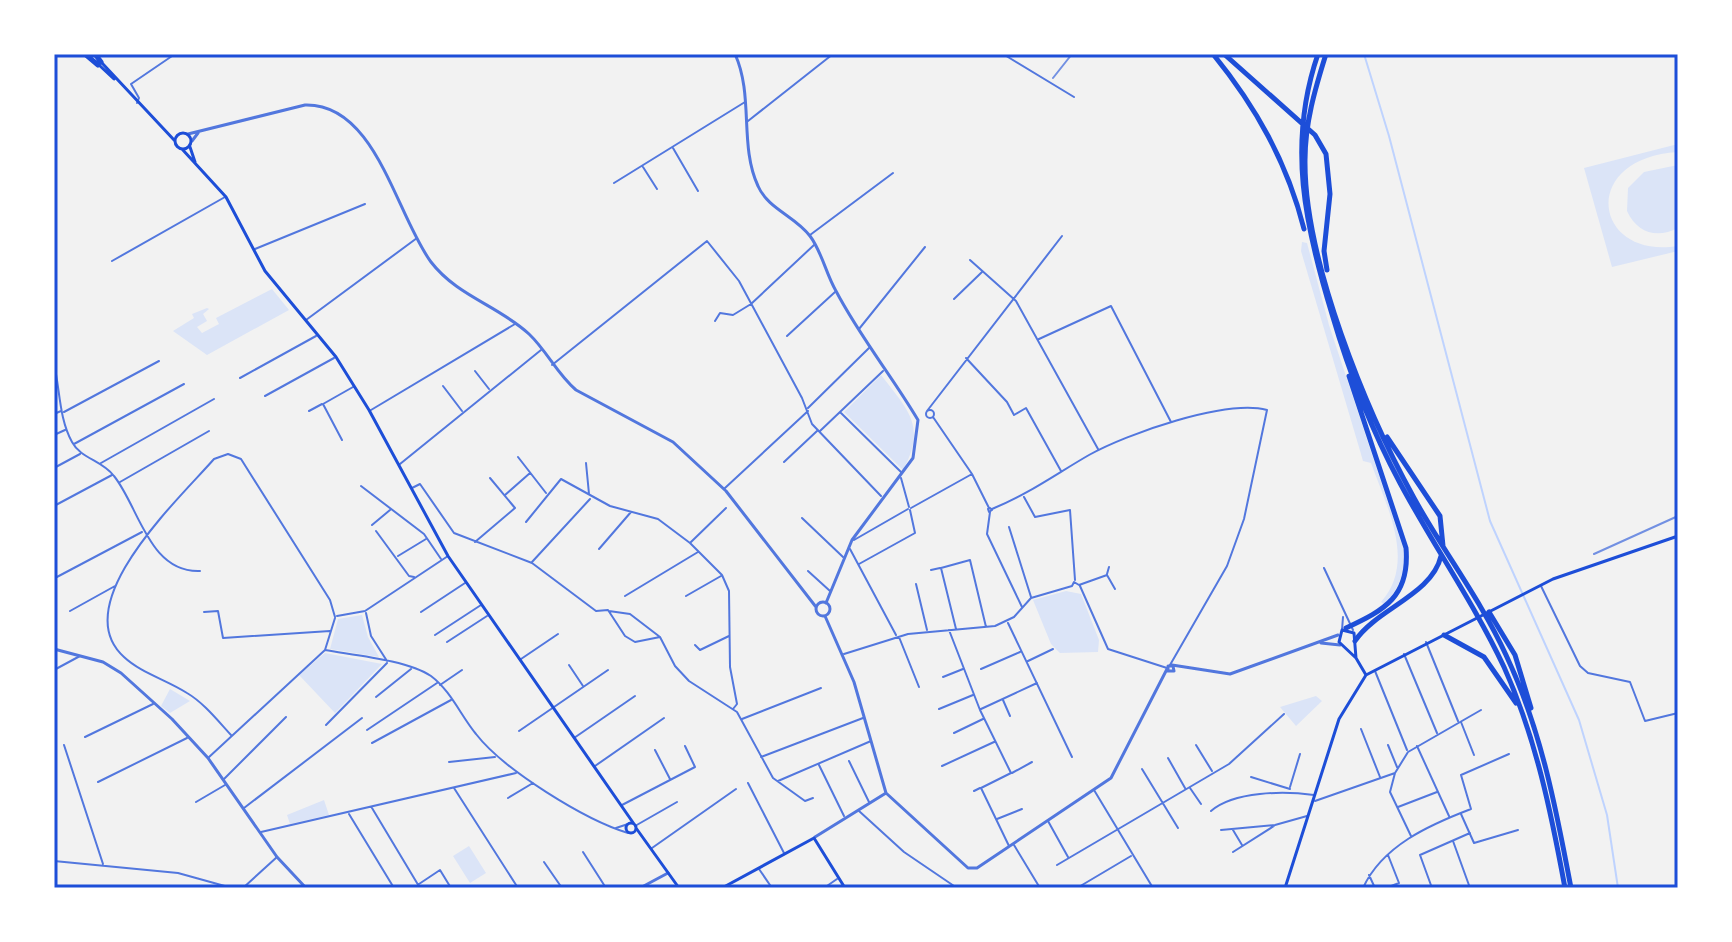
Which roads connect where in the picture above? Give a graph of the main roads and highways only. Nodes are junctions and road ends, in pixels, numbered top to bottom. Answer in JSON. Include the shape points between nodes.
{"nodes":[{"id":1,"x":90,"y":54,"type":"edge"},
{"id":2,"x":1213,"y":54,"type":"edge"},
{"id":3,"x":1224,"y":54,"type":"edge"},
{"id":4,"x":1318,"y":54,"type":"edge"},
{"id":5,"x":1326,"y":54,"type":"edge"},
{"id":6,"x":100,"y":63,"type":"junction"},
{"id":7,"x":1306,"y":116,"type":"junction"},
{"id":8,"x":165,"y":132,"type":"junction"},
{"id":9,"x":181,"y":133,"type":"junction"},
{"id":10,"x":175,"y":141,"type":"junction"},
{"id":11,"x":191,"y":144,"type":"junction"},
{"id":12,"x":182,"y":149,"type":"junction"},
{"id":13,"x":200,"y":169,"type":"junction"},
{"id":14,"x":1308,"y":227,"type":"junction"},
{"id":15,"x":1317,"y":251,"type":"junction"},
{"id":16,"x":1341,"y":344,"type":"junction"},
{"id":17,"x":1360,"y":385,"type":"junction"},
{"id":18,"x":1434,"y":536,"type":"junction"},
{"id":19,"x":1678,"y":536,"type":"edge"},
{"id":20,"x":1489,"y":612,"type":"junction"},
{"id":21,"x":1348,"y":628,"type":"junction"},
{"id":22,"x":1444,"y":635,"type":"junction"},
{"id":23,"x":1355,"y":641,"type":"junction"},
{"id":24,"x":1342,"y":646,"type":"junction"},
{"id":25,"x":1356,"y":658,"type":"junction"},
{"id":26,"x":1366,"y":675,"type":"junction"},
{"id":27,"x":1533,"y":734,"type":"junction"},
{"id":28,"x":624,"y":811,"type":"junction"},
{"id":29,"x":631,"y":826,"type":"junction"},
{"id":30,"x":629,"y":833,"type":"junction"},
{"id":31,"x":644,"y":839,"type":"junction"},
{"id":32,"x":679,"y":888,"type":"edge"},
{"id":33,"x":722,"y":888,"type":"edge"},
{"id":34,"x":845,"y":888,"type":"edge"},
{"id":35,"x":1285,"y":888,"type":"edge"},
{"id":36,"x":1568,"y":888,"type":"edge"}],
"edges":[{"from":1,"to":6,"type":"highway"},
{"from":1,"to":6,"type":"highway"},
{"from":2,"to":14,"type":"highway","via":[[1263,124]]},
{"from":3,"to":15,"type":"highway","via":[[1305,125],[1326,154],[1330,194]]},
{"from":4,"to":7,"type":"highway"},
{"from":5,"to":7,"type":"highway"},
{"from":6,"to":8,"type":"main road"},
{"from":7,"to":14,"type":"highway"},
{"from":8,"to":9,"type":"main road"},
{"from":8,"to":10,"type":"main road"},
{"from":9,"to":10,"type":"main road"},
{"from":9,"to":11,"type":"main road","via":[[188,134]]},
{"from":10,"to":12,"type":"main road"},
{"from":11,"to":12,"type":"main road"},
{"from":11,"to":13,"type":"main road"},
{"from":12,"to":13,"type":"main road"},
{"from":13,"to":28,"type":"main road","via":[[226,197],[265,271],[336,357],[465,583]]},
{"from":14,"to":15,"type":"highway"},
{"from":15,"to":16,"type":"highway"},
{"from":15,"to":17,"type":"highway"},
{"from":16,"to":18,"type":"highway","via":[[1379,443]]},
{"from":16,"to":21,"type":"highway","via":[[1407,565],[1404,582],[1388,605]]},
{"from":17,"to":18,"type":"highway"},
{"from":17,"to":23,"type":"highway","via":[[1398,457],[1440,516],[1444,539],[1439,564],[1425,581]]},
{"from":18,"to":27,"type":"highway","via":[[1488,628]]},
{"from":19,"to":20,"type":"main road","via":[[1540,585]]},
{"from":20,"to":22,"type":"main road"},
{"from":20,"to":27,"type":"highway","via":[[1515,655]]},
{"from":21,"to":23,"type":"main road"},
{"from":21,"to":24,"type":"main road","via":[[1338,635]]},
{"from":22,"to":26,"type":"main road"},
{"from":22,"to":27,"type":"highway","via":[[1466,644],[1498,673]]},
{"from":23,"to":24,"type":"main road"},
{"from":23,"to":25,"type":"main road"},
{"from":24,"to":25,"type":"main road"},
{"from":25,"to":26,"type":"main road"},
{"from":26,"to":35,"type":"main road","via":[[1339,719]]},
{"from":27,"to":36,"type":"highway"},
{"from":28,"to":29,"type":"main road"},
{"from":28,"to":29,"type":"main road"},
{"from":29,"to":30,"type":"main road"},
{"from":29,"to":30,"type":"main road"},
{"from":29,"to":31,"type":"main road"},
{"from":30,"to":31,"type":"main road"},
{"from":31,"to":32,"type":"main road"},
{"from":33,"to":34,"type":"main road","via":[[814,838]]}]}
